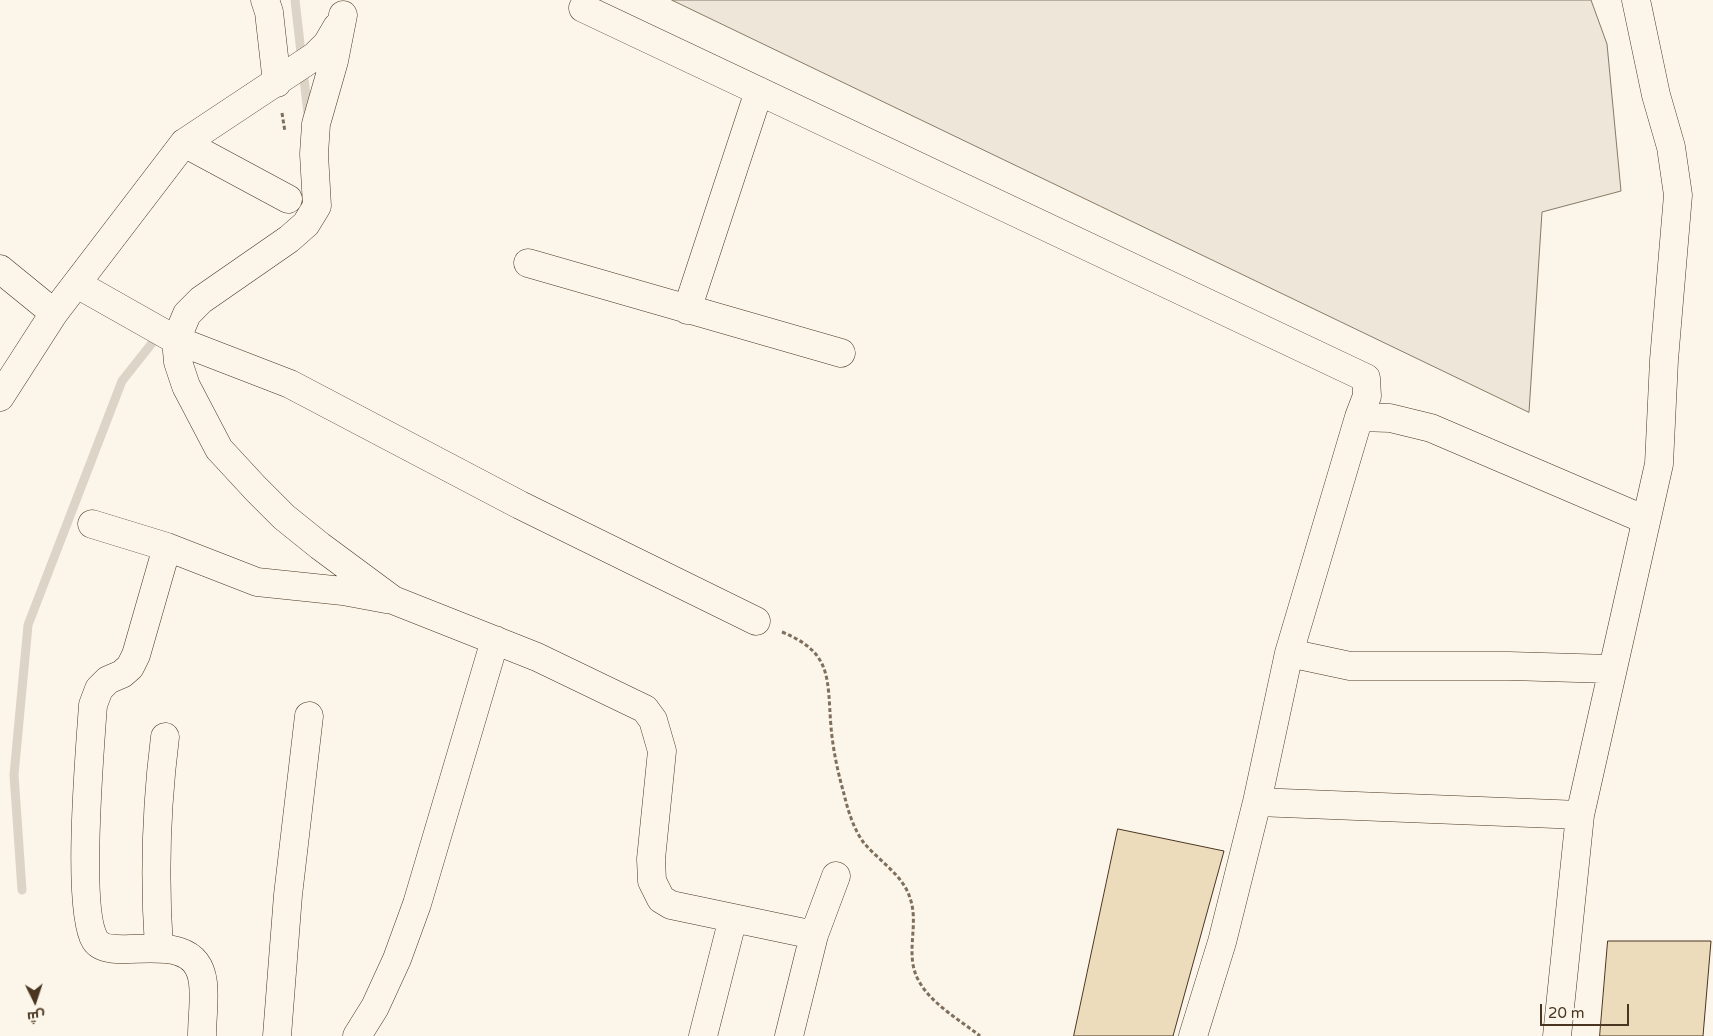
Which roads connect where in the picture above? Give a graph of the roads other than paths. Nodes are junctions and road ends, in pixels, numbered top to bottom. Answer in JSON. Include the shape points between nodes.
{"nodes":[{"id":1,"x":266,"y":0,"type":"edge"},
{"id":2,"x":1636,"y":0,"type":"edge"},
{"id":3,"x":348,"y":8,"type":"edge"},
{"id":4,"x":583,"y":8,"type":"dead end"},
{"id":5,"x":281,"y":80,"type":"junction"},
{"id":6,"x":759,"y":91,"type":"junction"},
{"id":7,"x":184,"y":143,"type":"junction"},
{"id":8,"x":288,"y":199,"type":"dead end"},
{"id":9,"x":528,"y":263,"type":"dead end"},
{"id":10,"x":0,"y":270,"type":"edge"},
{"id":11,"x":77,"y":284,"type":"junction"},
{"id":12,"x":687,"y":310,"type":"junction"},
{"id":13,"x":54,"y":313,"type":"junction"},
{"id":14,"x":176,"y":340,"type":"junction"},
{"id":15,"x":841,"y":353,"type":"dead end"},
{"id":16,"x":0,"y":397,"type":"edge"},
{"id":17,"x":1359,"y":417,"type":"junction"},
{"id":18,"x":1646,"y":520,"type":"junction"},
{"id":19,"x":92,"y":524,"type":"dead end"},
{"id":20,"x":167,"y":548,"type":"junction"},
{"id":21,"x":393,"y":600,"type":"junction"},
{"id":22,"x":756,"y":621,"type":"road end"},
{"id":23,"x":495,"y":640,"type":"junction"},
{"id":24,"x":1289,"y":653,"type":"junction"},
{"id":25,"x":1611,"y":669,"type":"junction"},
{"id":26,"x":309,"y":716,"type":"dead end"},
{"id":27,"x":165,"y":737,"type":"dead end"},
{"id":28,"x":1257,"y":802,"type":"junction"},
{"id":29,"x":1580,"y":815,"type":"junction"},
{"id":30,"x":836,"y":876,"type":"dead end"},
{"id":31,"x":733,"y":918,"type":"junction"},
{"id":32,"x":814,"y":935,"type":"junction"},
{"id":33,"x":159,"y":948,"type":"junction"},
{"id":34,"x":202,"y":1036,"type":"edge"},
{"id":35,"x":277,"y":1036,"type":"edge"},
{"id":36,"x":357,"y":1036,"type":"edge"},
{"id":37,"x":703,"y":1036,"type":"edge"},
{"id":38,"x":789,"y":1036,"type":"edge"},
{"id":39,"x":1192,"y":1036,"type":"edge"},
{"id":40,"x":1557,"y":1036,"type":"edge"}],
"edges":[{"from":1,"to":5,"type":"street"},
{"from":2,"to":18,"type":"street","via":[[1656,94],[1672,147],[1678,195],[1659,464]]},
{"from":3,"to":5,"type":"street","via":[[327,44]]},
{"from":3,"to":14,"type":"street","via":[[316,124],[317,206],[306,224],[289,239],[187,314]]},
{"from":4,"to":6,"type":"street"},
{"from":5,"to":7,"type":"street"},
{"from":6,"to":12,"type":"street"},
{"from":6,"to":17,"type":"street","via":[[1366,378],[1367,396]]},
{"from":7,"to":8,"type":"street"},
{"from":7,"to":11,"type":"street"},
{"from":9,"to":12,"type":"street"},
{"from":10,"to":13,"type":"street"},
{"from":11,"to":13,"type":"street"},
{"from":11,"to":14,"type":"street"},
{"from":12,"to":15,"type":"street"},
{"from":13,"to":16,"type":"street"},
{"from":14,"to":21,"type":"street","via":[[178,362],[186,386],[219,450],[284,517]]},
{"from":14,"to":22,"type":"street","via":[[290,384],[520,506]]},
{"from":17,"to":18,"type":"street","via":[[1390,418],[1431,428]]},
{"from":17,"to":24,"type":"street"},
{"from":18,"to":25,"type":"street"},
{"from":19,"to":20,"type":"street"},
{"from":20,"to":21,"type":"street","via":[[257,582]]},
{"from":20,"to":33,"type":"street","via":[[136,655],[130,667],[98,689],[93,705],[86,836],[87,899],[93,938],[99,946],[109,949]]},
{"from":21,"to":23,"type":"street"},
{"from":23,"to":31,"type":"street","via":[[645,709],[653,720],[662,752],[651,859],[652,881],[661,899],[671,906]]},
{"from":23,"to":36,"type":"street","via":[[417,904],[397,959],[375,1007]]},
{"from":24,"to":25,"type":"street","via":[[1350,666]]},
{"from":24,"to":28,"type":"street"},
{"from":25,"to":29,"type":"street"},
{"from":26,"to":35,"type":"street","via":[[288,895]]},
{"from":27,"to":33,"type":"street","via":[[157,799]]},
{"from":28,"to":29,"type":"street"},
{"from":28,"to":39,"type":"street","via":[[1222,942]]},
{"from":29,"to":40,"type":"street"},
{"from":30,"to":32,"type":"street"},
{"from":31,"to":32,"type":"street"},
{"from":31,"to":37,"type":"street"},
{"from":32,"to":38,"type":"street"},
{"from":33,"to":34,"type":"street","via":[[180,952],[199,969],[203,983]]}]}
